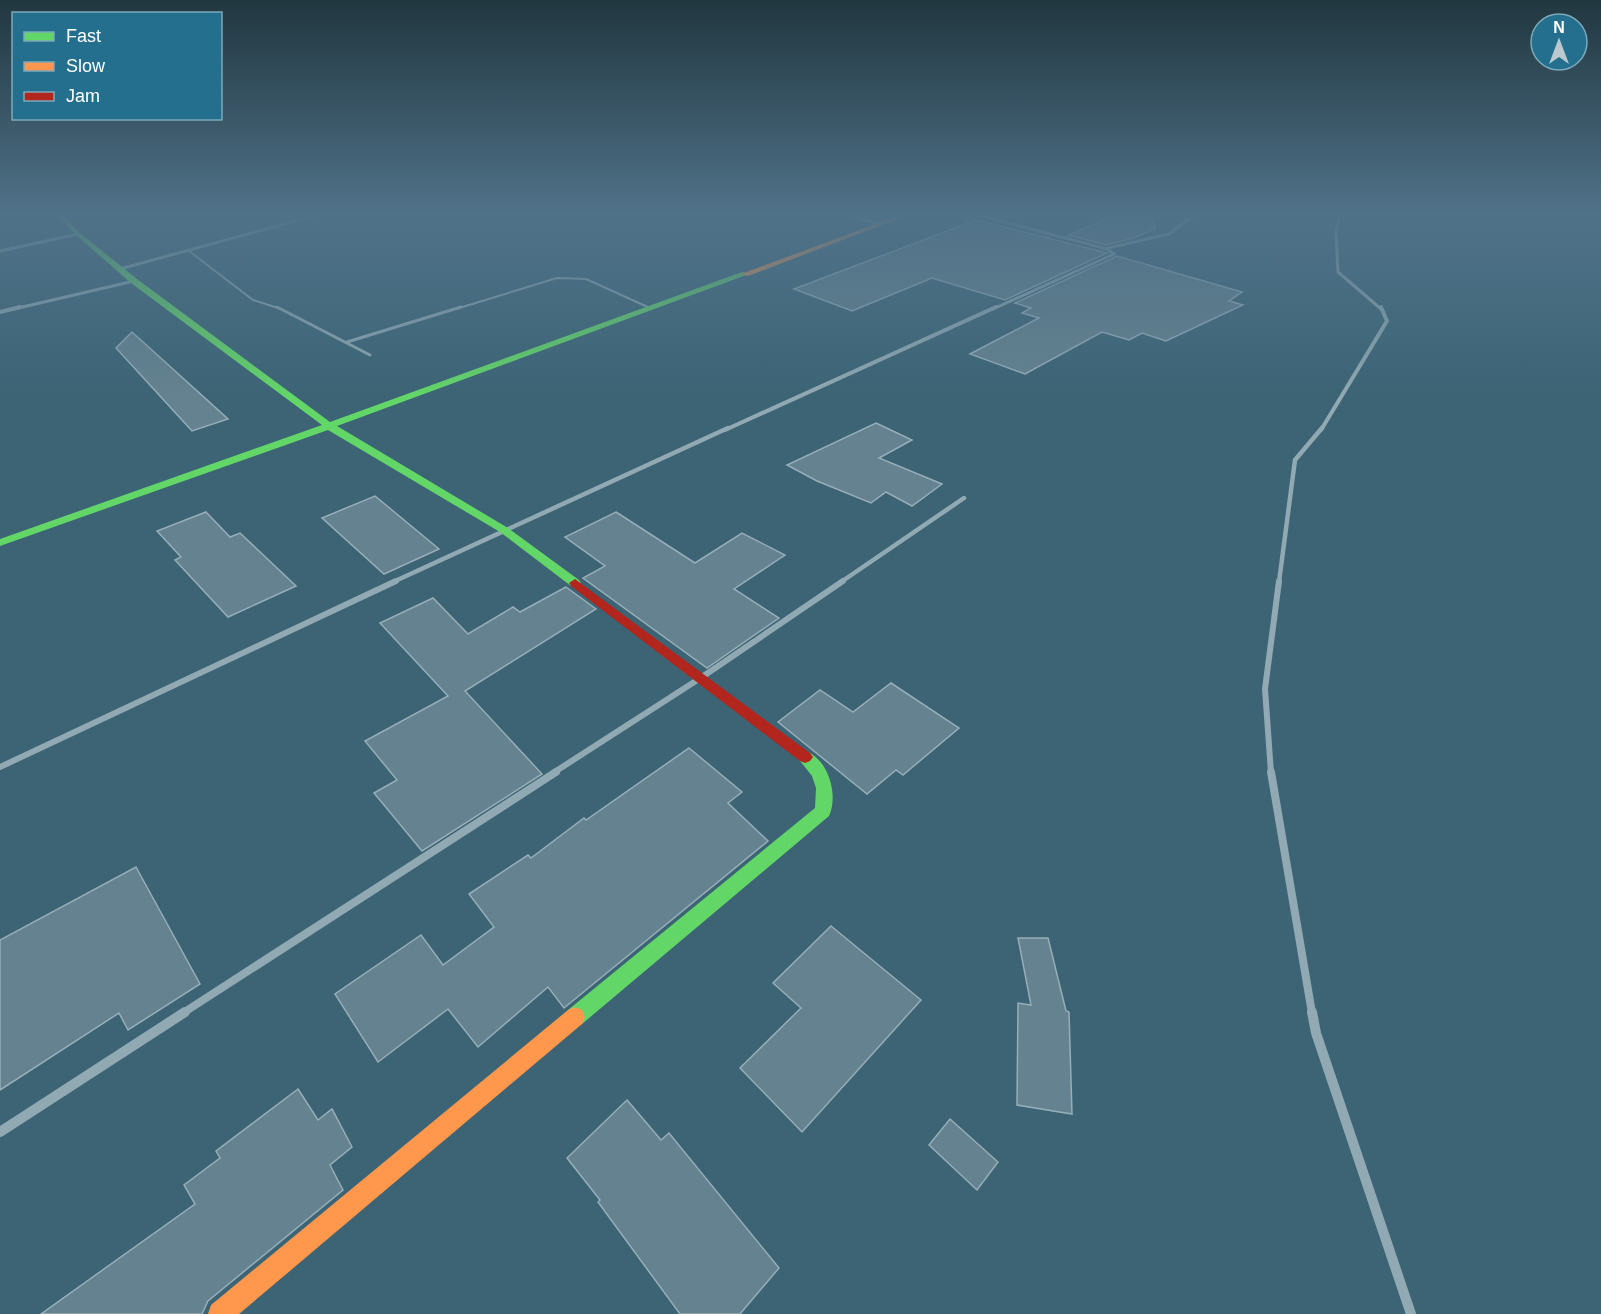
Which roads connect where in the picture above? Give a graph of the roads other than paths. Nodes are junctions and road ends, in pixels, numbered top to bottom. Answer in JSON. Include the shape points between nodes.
{"nodes":[{"id":1,"x":125,"y":273,"type":"edge"},
{"id":2,"x":218,"y":273,"type":"edge"},
{"id":3,"x":744,"y":273,"type":"edge"},
{"id":4,"x":1071,"y":273,"type":"edge"},
{"id":5,"x":1340,"y":273,"type":"edge"},
{"id":6,"x":134,"y":281,"type":"junction"},
{"id":7,"x":650,"y":308,"type":"junction"},
{"id":8,"x":0,"y":312,"type":"edge"},
{"id":9,"x":347,"y":342,"type":"junction"},
{"id":10,"x":370,"y":354,"type":"dead end"},
{"id":11,"x":329,"y":426,"type":"junction"},
{"id":12,"x":964,"y":498,"type":"dead end"},
{"id":13,"x":504,"y":530,"type":"junction"},
{"id":14,"x":0,"y":543,"type":"edge"},
{"id":15,"x":702,"y":677,"type":"junction"},
{"id":16,"x":0,"y":767,"type":"edge"},
{"id":17,"x":0,"y":1132,"type":"edge"},
{"id":18,"x":220,"y":1314,"type":"edge"},
{"id":19,"x":1411,"y":1314,"type":"edge"}],
"edges":[{"from":1,"to":6,"type":"street"},
{"from":2,"to":9,"type":"lane","via":[[253,300],[282,309]]},
{"from":3,"to":7,"type":"street"},
{"from":4,"to":13,"type":"street"},
{"from":5,"to":19,"type":"street","via":[[1380,306],[1387,321],[1316,438],[1295,460],[1265,689],[1266,711],[1272,787],[1316,1033]]},
{"from":6,"to":8,"type":"street"},
{"from":6,"to":11,"type":"street"},
{"from":7,"to":9,"type":"lane","via":[[586,279],[557,278]]},
{"from":7,"to":11,"type":"street"},
{"from":9,"to":10,"type":"lane"},
{"from":11,"to":13,"type":"street"},
{"from":11,"to":14,"type":"street"},
{"from":12,"to":15,"type":"street"},
{"from":13,"to":15,"type":"street"},
{"from":13,"to":16,"type":"street"},
{"from":15,"to":17,"type":"street"},
{"from":15,"to":18,"type":"street","via":[[814,764],[825,783],[823,811]]}]}
